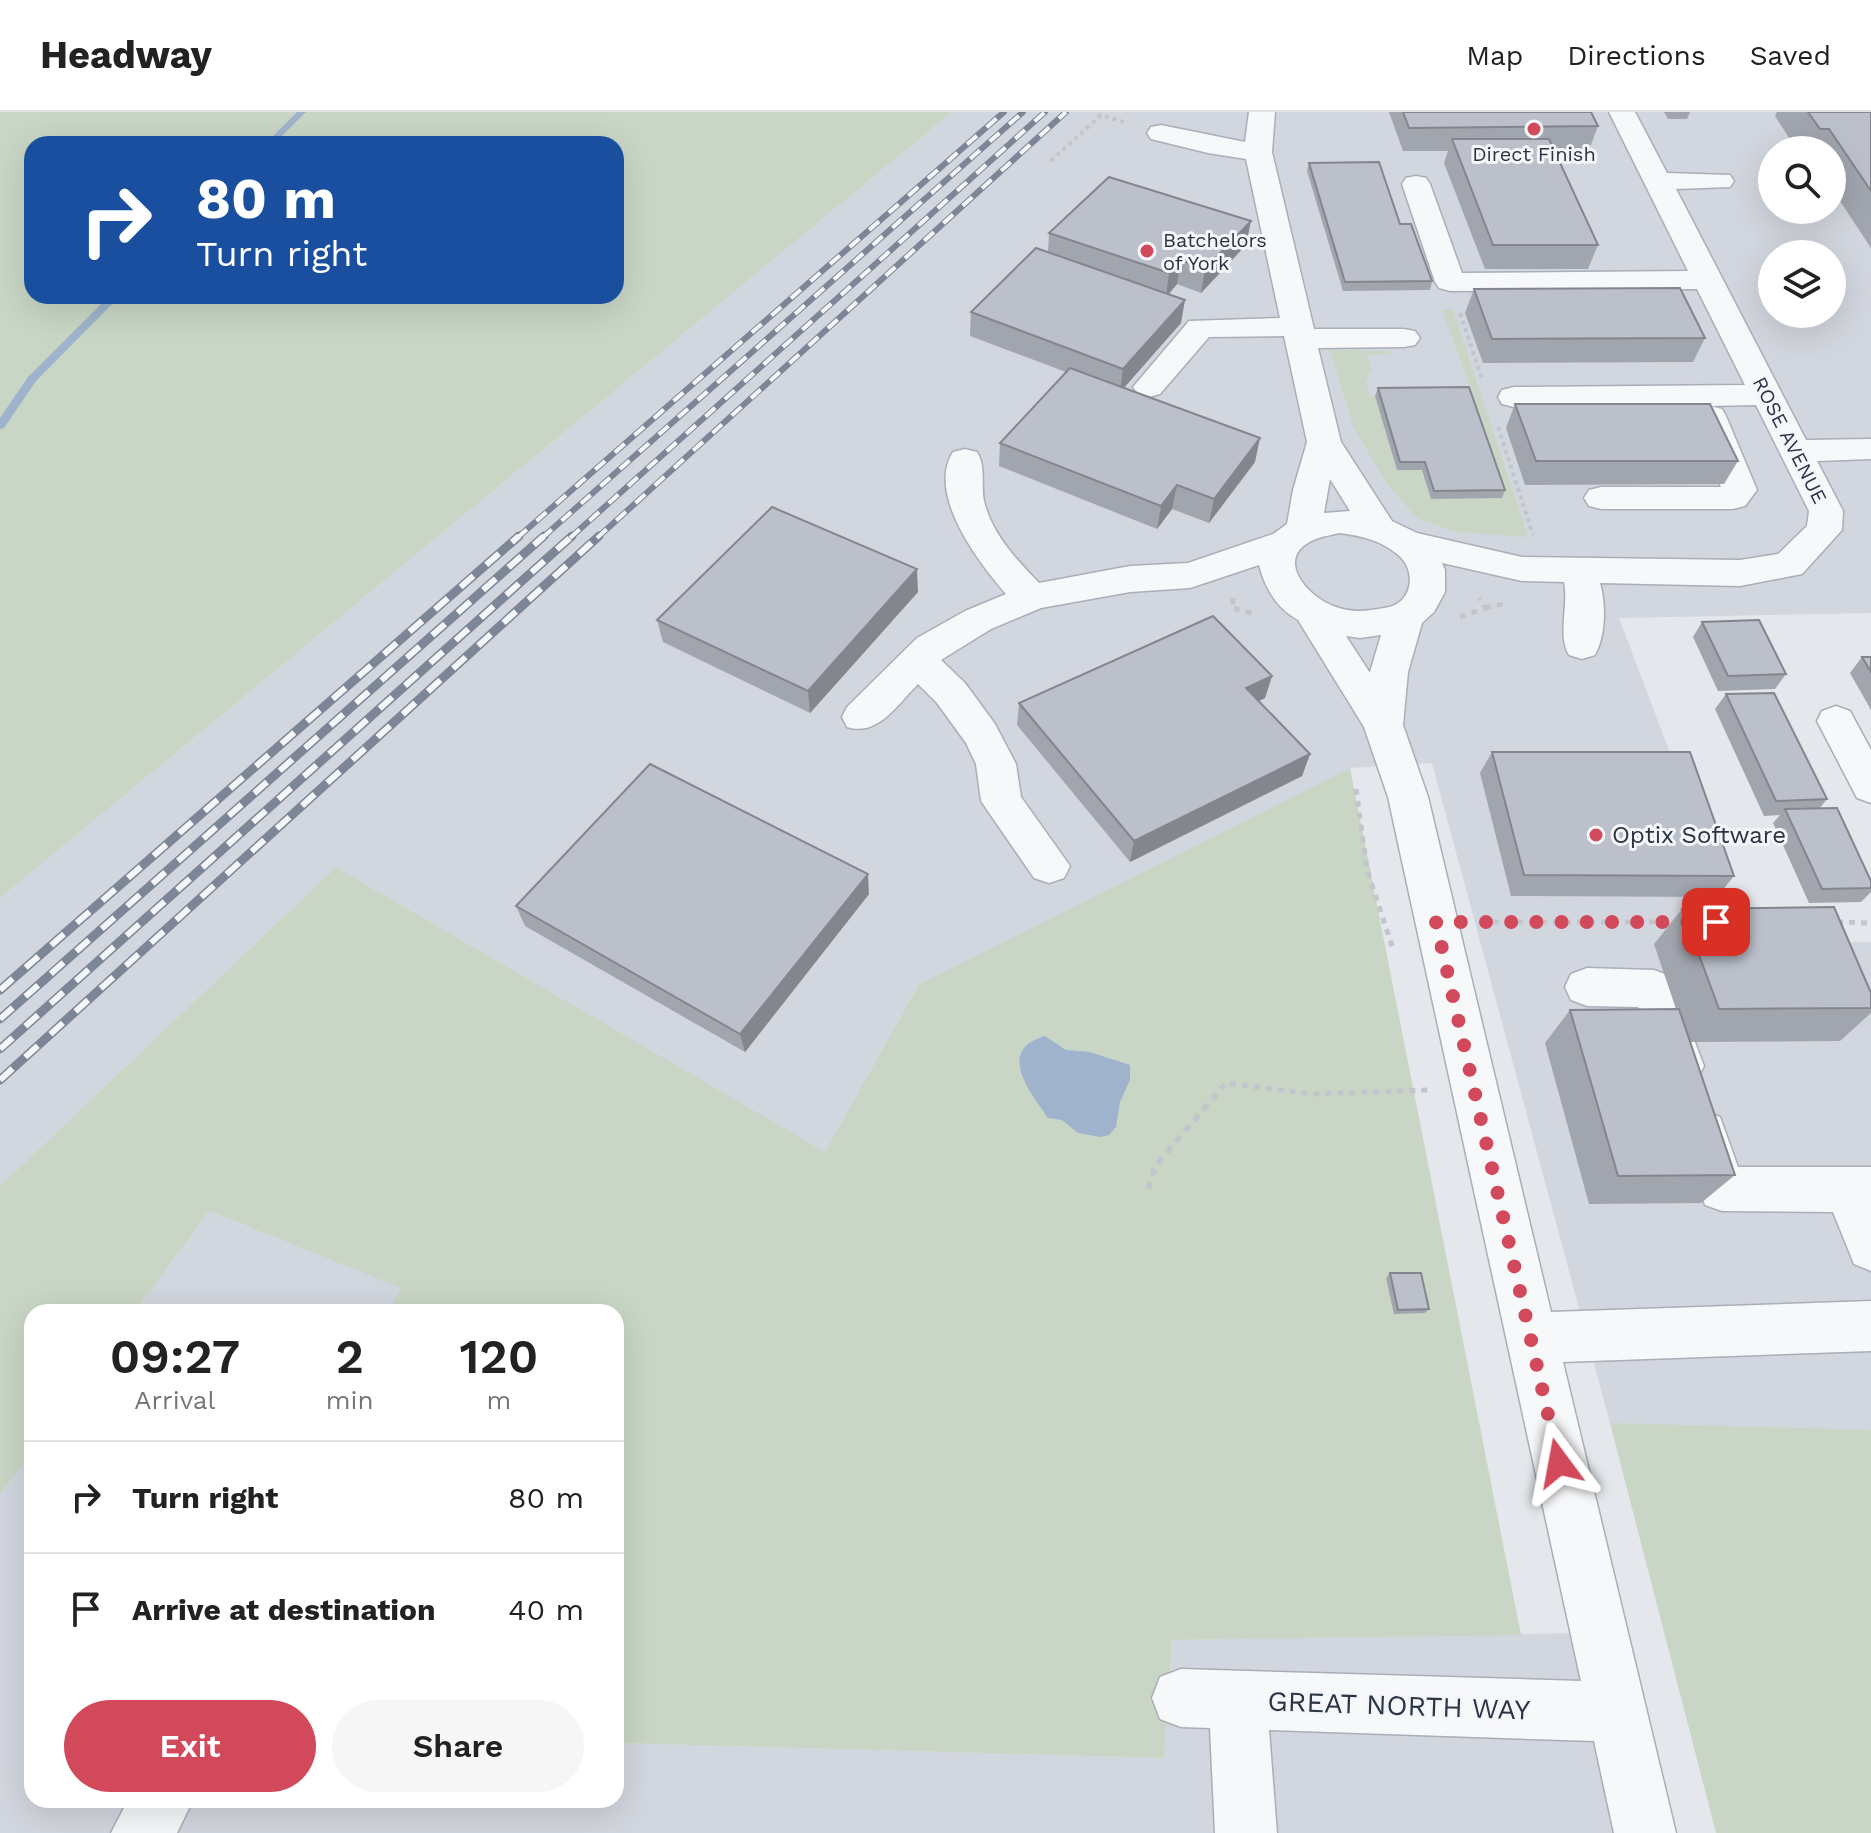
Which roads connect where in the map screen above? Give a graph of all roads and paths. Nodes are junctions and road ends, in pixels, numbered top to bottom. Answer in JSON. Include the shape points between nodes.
{"nodes":[{"id":1,"x":1262,"y":112,"type":"edge"},
{"id":2,"x":1622,"y":112,"type":"edge"},
{"id":3,"x":1161,"y":133,"type":"joint"},
{"id":4,"x":1258,"y":152,"type":"junction"},
{"id":5,"x":1051,"y":161,"type":"dead end"},
{"id":6,"x":1658,"y":181,"type":"junction"},
{"id":7,"x":1720,"y":181,"type":"dead end"},
{"id":8,"x":1416,"y":184,"type":"dead end"},
{"id":9,"x":1707,"y":280,"type":"junction"},
{"id":10,"x":1299,"y":333,"type":"junction"},
{"id":11,"x":1404,"y":338,"type":"dead end"},
{"id":12,"x":1149,"y":387,"type":"dead end"},
{"id":13,"x":1701,"y":395,"type":"junction"},
{"id":14,"x":1766,"y":395,"type":"junction"},
{"id":15,"x":1514,"y":397,"type":"dead end"},
{"id":16,"x":1324,"y":442,"type":"junction"},
{"id":17,"x":1869,"y":449,"type":"edge"},
{"id":18,"x":1796,"y":451,"type":"junction"},
{"id":19,"x":965,"y":460,"type":"dead end"},
{"id":20,"x":1601,"y":498,"type":"dead end"},
{"id":21,"x":1392,"y":535,"type":"junction"},
{"id":22,"x":1293,"y":536,"type":"junction"},
{"id":23,"x":1522,"y":569,"type":"junction"},
{"id":24,"x":1579,"y":571,"type":"junction"},
{"id":25,"x":1190,"y":575,"type":"junction"},
{"id":26,"x":1031,"y":598,"type":"junction"},
{"id":27,"x":1304,"y":609,"type":"junction"},
{"id":28,"x":1413,"y":610,"type":"junction"},
{"id":29,"x":1582,"y":645,"type":"dead end"},
{"id":30,"x":917,"y":660,"type":"junction"},
{"id":31,"x":861,"y":717,"type":"dead end"},
{"id":32,"x":1836,"y":721,"type":"dead end"},
{"id":33,"x":1383,"y":725,"type":"junction"},
{"id":34,"x":1868,"y":777,"type":"edge"},
{"id":35,"x":1049,"y":866,"type":"dead end"},
{"id":36,"x":1436,"y":922,"type":"junction"},
{"id":37,"x":1685,"y":922,"type":"edge"},
{"id":38,"x":1824,"y":922,"type":"edge"},
{"id":39,"x":1871,"y":923,"type":"edge"},
{"id":40,"x":1587,"y":987,"type":"dead end"},
{"id":41,"x":1473,"y":1088,"type":"junction"},
{"id":42,"x":1148,"y":1189,"type":"dead end"},
{"id":43,"x":1860,"y":1190,"type":"edge"},
{"id":44,"x":1871,"y":1247,"type":"edge"},
{"id":45,"x":1871,"y":1326,"type":"edge"},
{"id":46,"x":1531,"y":1338,"type":"junction"},
{"id":47,"x":1181,"y":1698,"type":"dead end"},
{"id":48,"x":1238,"y":1700,"type":"junction"},
{"id":49,"x":1617,"y":1712,"type":"junction"},
{"id":50,"x":158,"y":1808,"type":"edge"},
{"id":51,"x":142,"y":1833,"type":"edge"},
{"id":52,"x":1246,"y":1833,"type":"edge"},
{"id":53,"x":1645,"y":1833,"type":"edge"}],
"edges":[{"from":1,"to":4,"type":"street"},
{"from":2,"to":6,"type":"street","name":"ROSE AVENUE"},
{"from":3,"to":4,"type":"street"},
{"from":3,"to":5,"type":"path","via":[[1101,115]]},
{"from":4,"to":10,"type":"street","via":[[1253,196]]},
{"from":6,"to":7,"type":"street"},
{"from":6,"to":9,"type":"street","name":"ROSE AVENUE"},
{"from":8,"to":9,"type":"street","via":[[1450,282]]},
{"from":9,"to":14,"type":"street","name":"ROSE AVENUE"},
{"from":10,"to":11,"type":"street"},
{"from":10,"to":12,"type":"street","via":[[1200,328]]},
{"from":10,"to":16,"type":"street"},
{"from":13,"to":14,"type":"street"},
{"from":13,"to":15,"type":"street"},
{"from":13,"to":20,"type":"street","via":[[1740,490],[1733,498]]},
{"from":14,"to":18,"type":"street","name":"ROSE AVENUE"},
{"from":16,"to":21,"type":"street"},
{"from":16,"to":22,"type":"street"},
{"from":17,"to":18,"type":"street"},
{"from":18,"to":24,"type":"street","name":"ROSE AVENUE","via":[[1826,511],[1824,530],[1789,565],[1740,573]]},
{"from":19,"to":26,"type":"street","via":[[969,515],[1003,568]]},
{"from":21,"to":22,"type":"street","via":[[1340,521]]},
{"from":21,"to":23,"type":"street","name":"ROSE AVENUE"},
{"from":21,"to":28,"type":"street","via":[[1420,557],[1428,573],[1428,589]]},
{"from":22,"to":25,"type":"street"},
{"from":22,"to":27,"type":"street","via":[[1275,563],[1280,583]]},
{"from":23,"to":24,"type":"street","name":"ROSE AVENUE"},
{"from":23,"to":28,"type":"street","name":"ROSE AVENUE"},
{"from":24,"to":29,"type":"street","via":[[1586,599]]},
{"from":25,"to":26,"type":"street","via":[[1130,579]]},
{"from":25,"to":27,"type":"street"},
{"from":26,"to":30,"type":"street","via":[[978,620]]},
{"from":27,"to":28,"type":"street","via":[[1345,625],[1377,626]]},
{"from":27,"to":33,"type":"street"},
{"from":28,"to":33,"type":"street","via":[[1389,672]]},
{"from":30,"to":31,"type":"street"},
{"from":30,"to":35,"type":"street","via":[[951,693],[981,735],[996,764],[1001,801]]},
{"from":32,"to":34,"type":"street"},
{"from":33,"to":36,"type":"street","via":[[1408,797]]},
{"from":36,"to":37,"type":"path"},
{"from":36,"to":41,"type":"street"},
{"from":38,"to":39,"type":"path"},
{"from":40,"to":43,"type":"street","via":[[1654,989],[1722,1189]]},
{"from":41,"to":42,"type":"path","via":[[1310,1094],[1226,1083],[1156,1165]]},
{"from":41,"to":46,"type":"street"},
{"from":43,"to":44,"type":"street"},
{"from":45,"to":46,"type":"street"},
{"from":46,"to":49,"type":"street"},
{"from":47,"to":48,"type":"street","name":"GREAT NORTH WAY"},
{"from":48,"to":49,"type":"street","name":"GREAT NORTH WAY"},
{"from":48,"to":52,"type":"street"},
{"from":49,"to":53,"type":"street"},
{"from":50,"to":51,"type":"street"}]}
